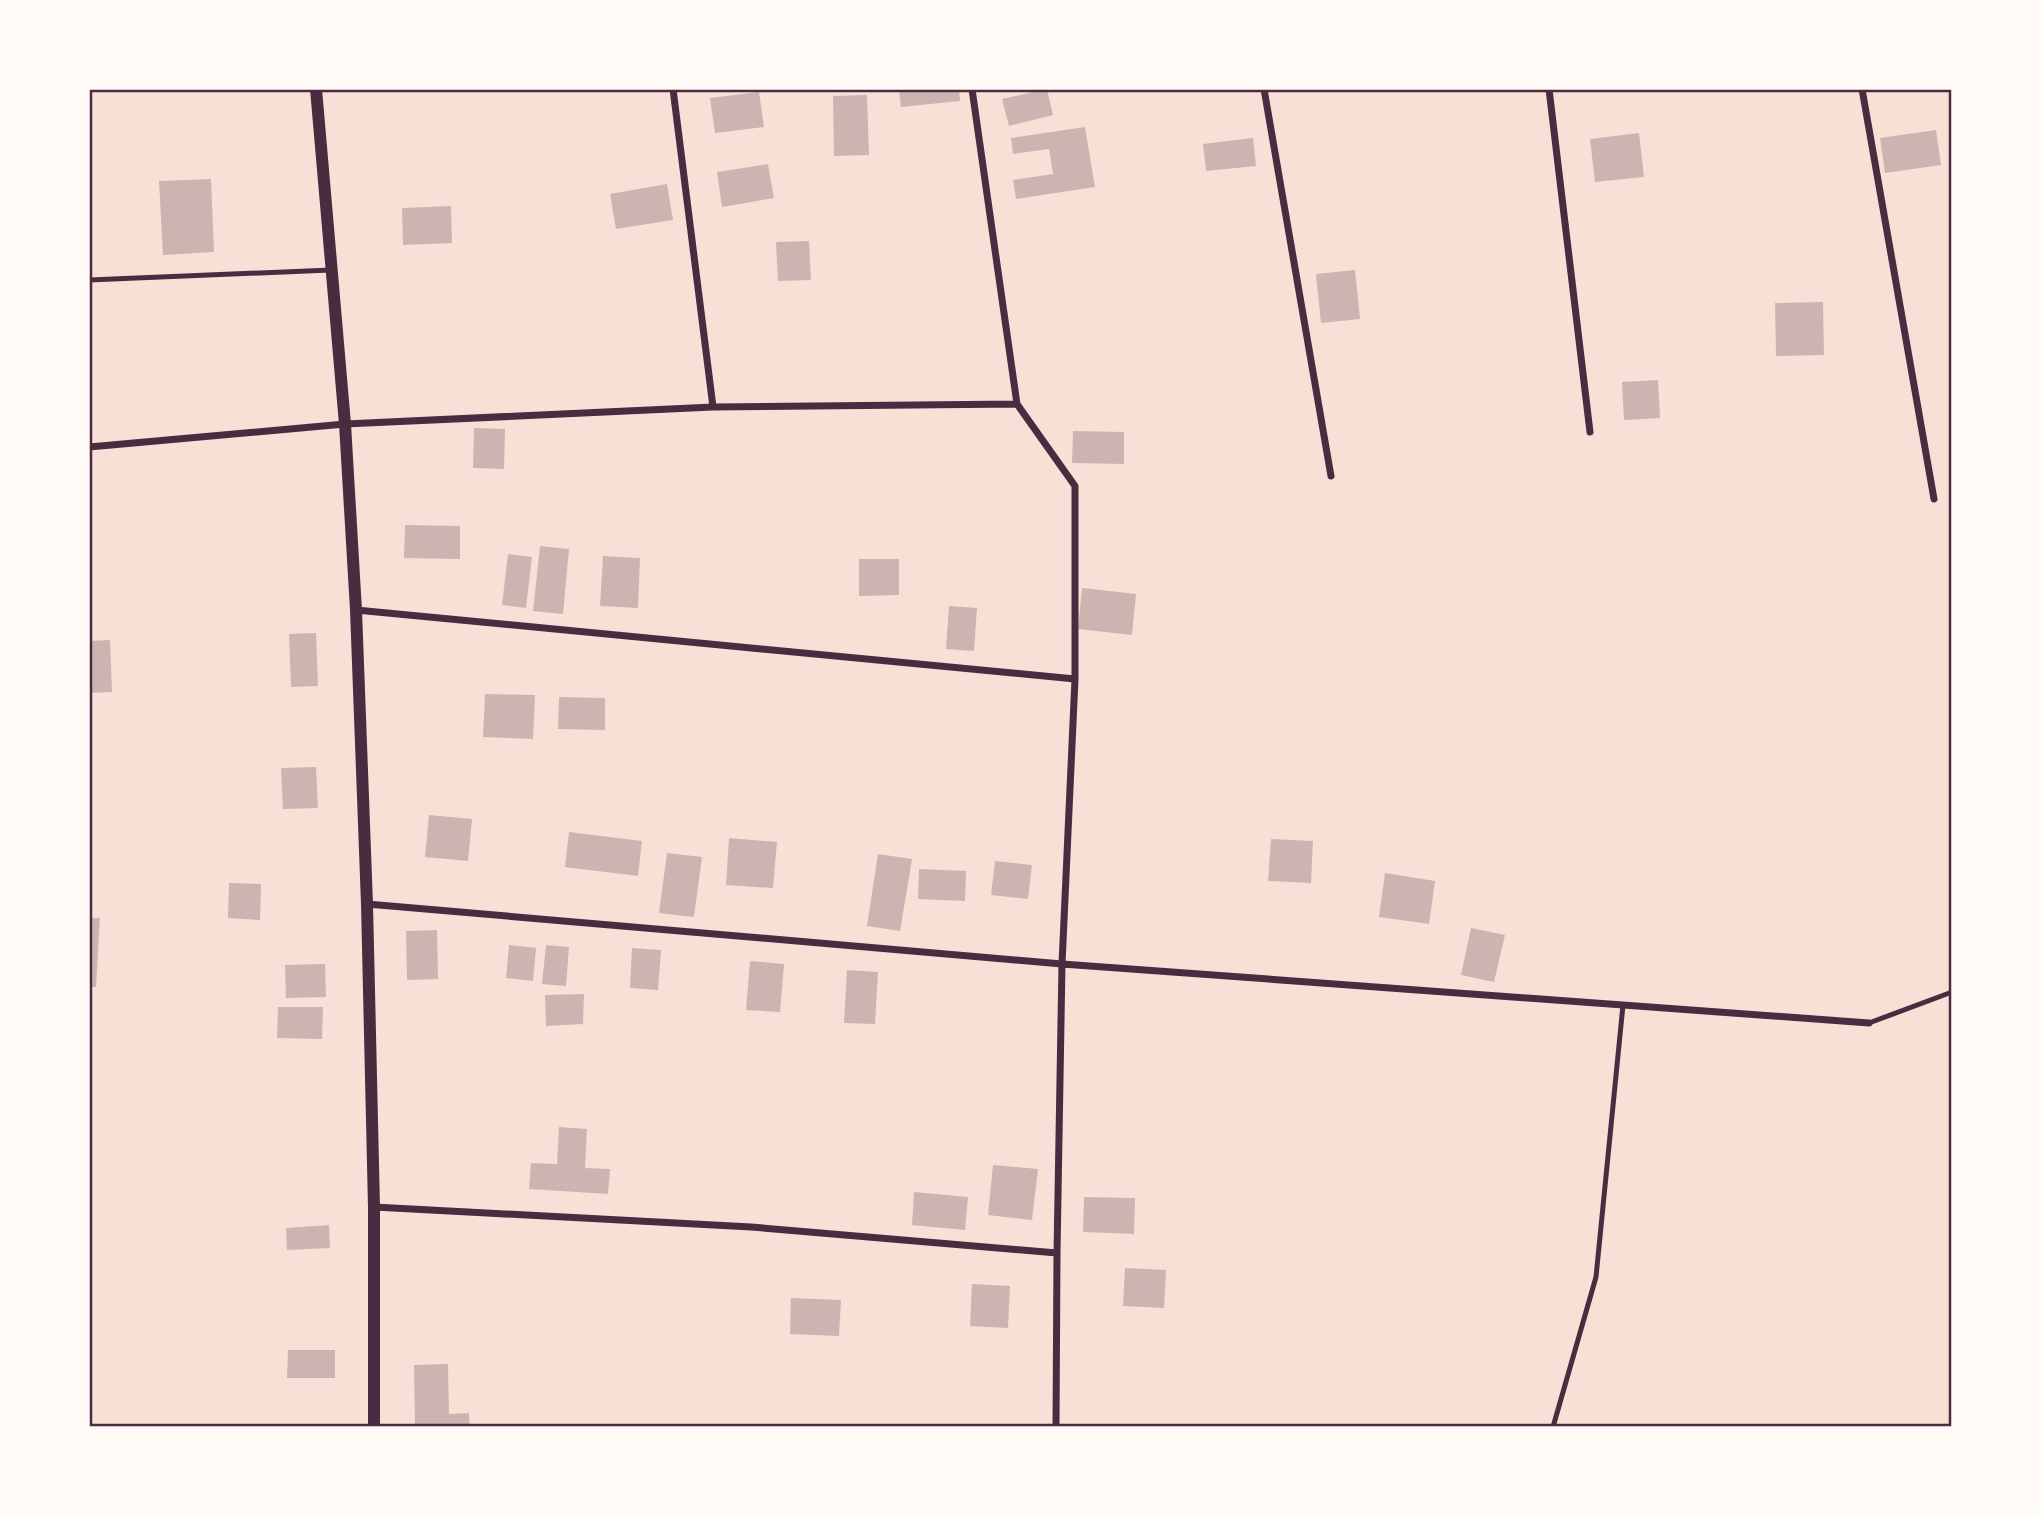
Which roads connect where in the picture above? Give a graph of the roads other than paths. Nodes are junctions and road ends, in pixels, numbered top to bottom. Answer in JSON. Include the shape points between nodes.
{"nodes":[{"id":1,"x":316,"y":89,"type":"edge"},
{"id":2,"x":673,"y":89,"type":"edge"},
{"id":3,"x":972,"y":89,"type":"edge"},
{"id":4,"x":1264,"y":89,"type":"edge"},
{"id":5,"x":1549,"y":89,"type":"edge"},
{"id":6,"x":1862,"y":89,"type":"edge"},
{"id":7,"x":331,"y":270,"type":"junction"},
{"id":8,"x":89,"y":280,"type":"edge"},
{"id":9,"x":1017,"y":404,"type":"junction"},
{"id":10,"x":713,"y":407,"type":"junction"},
{"id":11,"x":345,"y":424,"type":"junction"},
{"id":12,"x":1590,"y":432,"type":"dead end"},
{"id":13,"x":89,"y":446,"type":"edge"},
{"id":14,"x":1331,"y":476,"type":"dead end"},
{"id":15,"x":1934,"y":499,"type":"dead end"},
{"id":16,"x":356,"y":610,"type":"junction"},
{"id":17,"x":1075,"y":678,"type":"junction"},
{"id":18,"x":367,"y":904,"type":"junction"},
{"id":19,"x":1062,"y":964,"type":"junction"},
{"id":20,"x":1952,"y":992,"type":"edge"},
{"id":21,"x":1623,"y":1005,"type":"junction"},
{"id":22,"x":1869,"y":1023,"type":"joint"},
{"id":23,"x":374,"y":1207,"type":"junction"},
{"id":24,"x":1057,"y":1253,"type":"junction"},
{"id":25,"x":374,"y":1427,"type":"edge"},
{"id":26,"x":1056,"y":1427,"type":"edge"},
{"id":27,"x":1553,"y":1427,"type":"edge"}],
"edges":[{"from":1,"to":7,"type":"street"},
{"from":2,"to":10,"type":"street"},
{"from":3,"to":9,"type":"street"},
{"from":4,"to":14,"type":"street"},
{"from":5,"to":12,"type":"street"},
{"from":6,"to":15,"type":"street"},
{"from":7,"to":8,"type":"lane"},
{"from":7,"to":11,"type":"street"},
{"from":9,"to":10,"type":"street"},
{"from":9,"to":17,"type":"street","via":[[1074,486]]},
{"from":10,"to":11,"type":"street"},
{"from":11,"to":13,"type":"street"},
{"from":11,"to":16,"type":"street"},
{"from":16,"to":17,"type":"street"},
{"from":16,"to":18,"type":"street"},
{"from":17,"to":19,"type":"street"},
{"from":18,"to":19,"type":"street"},
{"from":18,"to":23,"type":"street"},
{"from":19,"to":21,"type":"street"},
{"from":19,"to":24,"type":"street"},
{"from":20,"to":22,"type":"lane"},
{"from":21,"to":22,"type":"street"},
{"from":21,"to":27,"type":"lane","via":[[1596,1277]]},
{"from":23,"to":24,"type":"street","via":[[751,1227]]},
{"from":23,"to":25,"type":"street"},
{"from":24,"to":26,"type":"street"}]}
